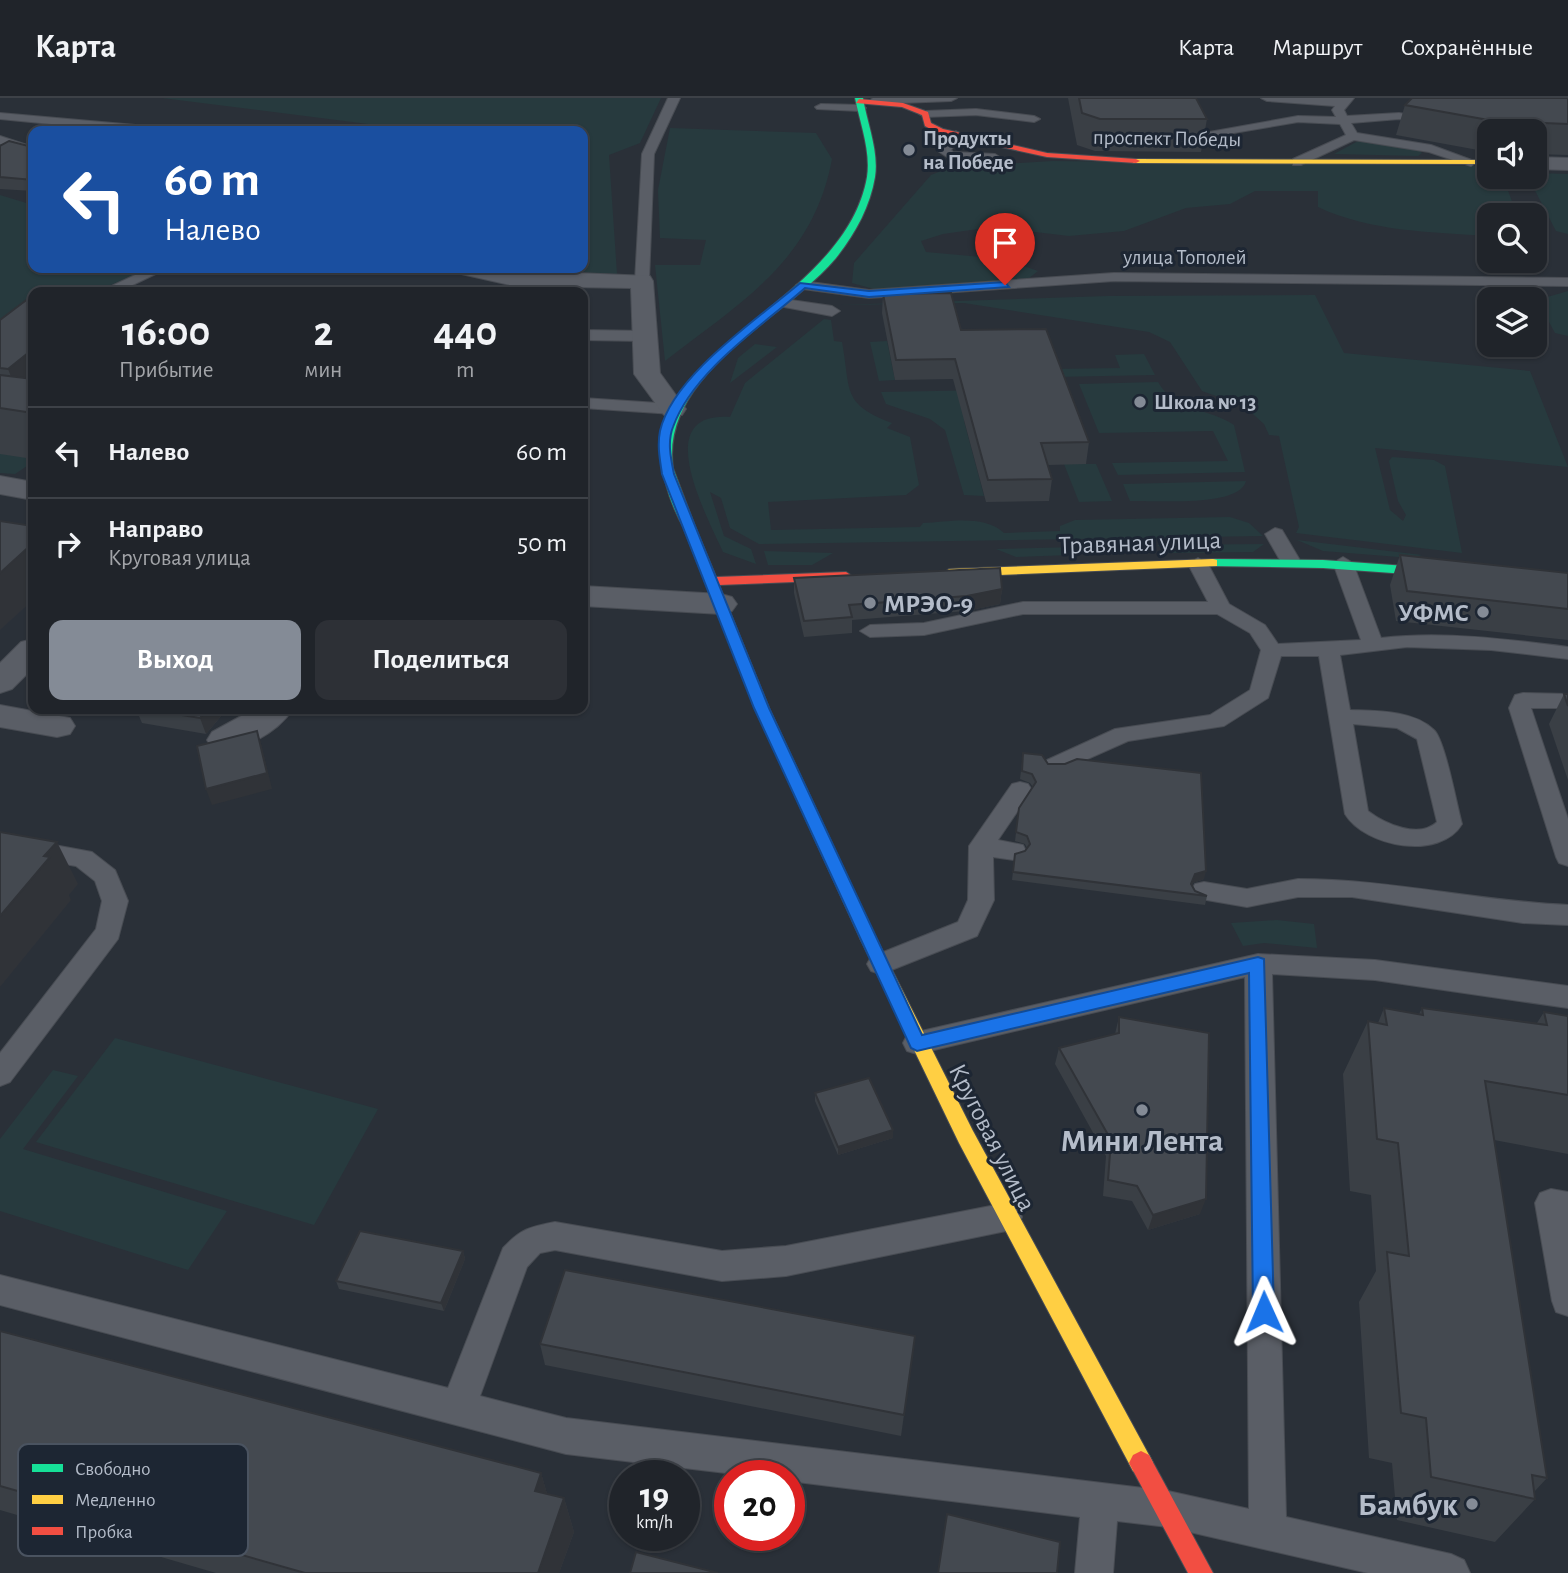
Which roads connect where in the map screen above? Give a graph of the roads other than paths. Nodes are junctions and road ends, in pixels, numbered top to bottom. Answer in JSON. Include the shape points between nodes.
{"nodes":[{"id":1,"x":674,"y":98,"type":"edge"},
{"id":2,"x":964,"y":98,"type":"edge"},
{"id":3,"x":1267,"y":98,"type":"edge"},
{"id":4,"x":1345,"y":100,"type":"edge"},
{"id":5,"x":863,"y":102,"type":"edge"},
{"id":6,"x":821,"y":107,"type":"dead end"},
{"id":7,"x":925,"y":114,"type":"junction"},
{"id":8,"x":0,"y":116,"type":"edge"},
{"id":9,"x":1034,"y":119,"type":"dead end"},
{"id":10,"x":1344,"y":121,"type":"junction"},
{"id":11,"x":1432,"y":121,"type":"edge"},
{"id":12,"x":105,"y":126,"type":"edge"},
{"id":13,"x":1204,"y":134,"type":"edge"},
{"id":14,"x":956,"y":135,"type":"junction"},
{"id":15,"x":1353,"y":136,"type":"junction"},
{"id":16,"x":0,"y":140,"type":"edge"},
{"id":17,"x":28,"y":149,"type":"edge"},
{"id":18,"x":995,"y":158,"type":"dead end"},
{"id":19,"x":1297,"y":162,"type":"junction"},
{"id":20,"x":1471,"y":162,"type":"junction"},
{"id":21,"x":1477,"y":162,"type":"edge"},
{"id":22,"x":1547,"y":163,"type":"edge"},
{"id":23,"x":1568,"y":164,"type":"edge"},
{"id":24,"x":150,"y":273,"type":"edge"},
{"id":25,"x":487,"y":273,"type":"edge"},
{"id":26,"x":642,"y":281,"type":"junction"},
{"id":27,"x":1568,"y":282,"type":"edge"},
{"id":28,"x":803,"y":285,"type":"junction"},
{"id":29,"x":117,"y":287,"type":"edge"},
{"id":30,"x":785,"y":303,"type":"junction"},
{"id":31,"x":832,"y":311,"type":"dead end"},
{"id":32,"x":588,"y":335,"type":"edge"},
{"id":33,"x":645,"y":336,"type":"junction"},
{"id":34,"x":588,"y":403,"type":"edge"},
{"id":35,"x":673,"y":409,"type":"junction"},
{"id":36,"x":1275,"y":534,"type":"dead end"},
{"id":37,"x":1291,"y":562,"type":"junction"},
{"id":38,"x":1343,"y":563,"type":"junction"},
{"id":39,"x":1198,"y":564,"type":"junction"},
{"id":40,"x":936,"y":573,"type":"edge"},
{"id":41,"x":1460,"y":574,"type":"edge"},
{"id":42,"x":857,"y":576,"type":"edge"},
{"id":43,"x":716,"y":593,"type":"junction"},
{"id":44,"x":588,"y":596,"type":"edge"},
{"id":45,"x":1221,"y":608,"type":"junction"},
{"id":46,"x":870,"y":631,"type":"dead end"},
{"id":47,"x":1373,"y":644,"type":"junction"},
{"id":48,"x":1272,"y":650,"type":"junction"},
{"id":49,"x":1329,"y":650,"type":"junction"},
{"id":50,"x":1568,"y":653,"type":"edge"},
{"id":51,"x":28,"y":654,"type":"edge"},
{"id":52,"x":0,"y":682,"type":"edge"},
{"id":53,"x":1568,"y":701,"type":"edge"},
{"id":54,"x":270,"y":714,"type":"edge"},
{"id":55,"x":0,"y":716,"type":"edge"},
{"id":56,"x":1340,"y":716,"type":"junction"},
{"id":57,"x":57,"y":726,"type":"dead end"},
{"id":58,"x":225,"y":740,"type":"edge"},
{"id":59,"x":1055,"y":765,"type":"edge"},
{"id":60,"x":1020,"y":790,"type":"dead end"},
{"id":61,"x":0,"y":844,"type":"edge"},
{"id":62,"x":981,"y":846,"type":"junction"},
{"id":63,"x":1014,"y":851,"type":"edge"},
{"id":64,"x":1568,"y":857,"type":"edge"},
{"id":65,"x":1204,"y":891,"type":"edge"},
{"id":66,"x":1568,"y":915,"type":"edge"},
{"id":67,"x":880,"y":964,"type":"junction"},
{"id":68,"x":1258,"y":964,"type":"junction"},
{"id":69,"x":1568,"y":997,"type":"edge"},
{"id":70,"x":917,"y":1043,"type":"junction"},
{"id":71,"x":0,"y":1073,"type":"edge"},
{"id":72,"x":1568,"y":1206,"type":"edge"},
{"id":73,"x":1006,"y":1217,"type":"junction"},
{"id":74,"x":0,"y":1290,"type":"edge"},
{"id":75,"x":1568,"y":1301,"type":"edge"},
{"id":76,"x":458,"y":1408,"type":"junction"},
{"id":77,"x":1100,"y":1500,"type":"junction"},
{"id":78,"x":1168,"y":1508,"type":"junction"},
{"id":79,"x":1268,"y":1530,"type":"junction"},
{"id":80,"x":1094,"y":1573,"type":"edge"},
{"id":81,"x":1201,"y":1573,"type":"edge"},
{"id":82,"x":1451,"y":1573,"type":"edge"}],
"edges":[{"from":1,"to":26,"type":"lane","via":[[648,154]]},
{"from":2,"to":5,"type":"lane"},
{"from":3,"to":4,"type":"lane"},
{"from":4,"to":10,"type":"lane","via":[[1338,110]]},
{"from":5,"to":6,"type":"lane"},
{"from":5,"to":7,"type":"street","name":"проспект Победы","via":[[903,105]]},
{"from":5,"to":28,"type":"street","name":"Круговая улица","via":[[870,187],[842,241]]},
{"from":7,"to":9,"type":"lane","via":[[976,112]]},
{"from":7,"to":14,"type":"street","name":"проспект Победы","via":[[932,128]]},
{"from":8,"to":12,"type":"lane"},
{"from":10,"to":11,"type":"lane","via":[[1399,116]]},
{"from":10,"to":13,"type":"lane","via":[[1298,119]]},
{"from":10,"to":15,"type":"lane"},
{"from":14,"to":18,"type":"lane","via":[[946,144],[944,151],[950,155]]},
{"from":14,"to":19,"type":"street","name":"проспект Победы","via":[[1092,160]]},
{"from":15,"to":19,"type":"lane"},
{"from":15,"to":20,"type":"lane","via":[[1431,149]]},
{"from":16,"to":17,"type":"lane"},
{"from":19,"to":20,"type":"street","name":"проспект Победы"},
{"from":20,"to":21,"type":"street","name":"проспект Победы"},
{"from":22,"to":23,"type":"street"},
{"from":24,"to":29,"type":"lane"},
{"from":25,"to":26,"type":"street","via":[[513,279]]},
{"from":26,"to":33,"type":"street"},
{"from":27,"to":28,"type":"lane","name":"улица Тополей","via":[[1114,277],[869,294]]},
{"from":28,"to":30,"type":"street","name":"Круговая улица"},
{"from":30,"to":31,"type":"lane"},
{"from":30,"to":35,"type":"street","name":"Круговая улица","via":[[699,375]]},
{"from":32,"to":33,"type":"lane"},
{"from":33,"to":35,"type":"street","via":[[647,374]]},
{"from":34,"to":35,"type":"lane"},
{"from":35,"to":43,"type":"street","name":"Круговая улица","via":[[664,447],[668,474]]},
{"from":36,"to":37,"type":"lane"},
{"from":37,"to":38,"type":"street","name":"Травяная улица"},
{"from":37,"to":39,"type":"street","name":"Травяная улица"},
{"from":38,"to":41,"type":"street","name":"Травяная улица"},
{"from":38,"to":47,"type":"lane"},
{"from":39,"to":40,"type":"street","name":"Травяная улица"},
{"from":39,"to":45,"type":"lane"},
{"from":42,"to":43,"type":"street"},
{"from":43,"to":44,"type":"street"},
{"from":43,"to":67,"type":"street","name":"Круговая улица","via":[[762,708]]},
{"from":45,"to":46,"type":"lane","via":[[1023,608],[924,629]]},
{"from":45,"to":48,"type":"lane","via":[[1258,629]]},
{"from":47,"to":49,"type":"lane"},
{"from":47,"to":50,"type":"lane","via":[[1491,644]]},
{"from":48,"to":49,"type":"lane"},
{"from":48,"to":59,"type":"lane","via":[[1260,693],[1216,721],[1123,734]]},
{"from":49,"to":56,"type":"lane"},
{"from":51,"to":52,"type":"street"},
{"from":53,"to":64,"type":"lane","via":[[1522,700],[1520,708]]},
{"from":54,"to":58,"type":"street"},
{"from":55,"to":57,"type":"street"},
{"from":56,"to":56,"type":"lane","via":[[1408,723],[1428,736],[1450,824],[1444,833],[1430,838],[1383,832],[1357,814]]},
{"from":60,"to":62,"type":"lane"},
{"from":61,"to":71,"type":"lane","via":[[83,858],[106,876],[115,901],[109,932]]},
{"from":62,"to":63,"type":"lane"},
{"from":62,"to":67,"type":"lane","via":[[981,900],[968,929]]},
{"from":65,"to":66,"type":"lane","via":[[1247,898],[1298,888],[1352,888],[1523,913]]},
{"from":67,"to":70,"type":"street","name":"Круговая улица"},
{"from":68,"to":69,"type":"lane","via":[[1363,968]]},
{"from":68,"to":70,"type":"lane"},
{"from":68,"to":79,"type":"lane"},
{"from":70,"to":73,"type":"street","name":"Круговая улица"},
{"from":72,"to":75,"type":"lane","via":[[1550,1203]]},
{"from":73,"to":76,"type":"lane","via":[[786,1261],[722,1266],[555,1236],[531,1241],[514,1258]]},
{"from":73,"to":78,"type":"street","name":"Круговая улица"},
{"from":74,"to":76,"type":"lane"},
{"from":76,"to":77,"type":"lane","via":[[566,1436]]},
{"from":77,"to":78,"type":"lane"},
{"from":77,"to":80,"type":"lane"},
{"from":78,"to":79,"type":"lane"},
{"from":78,"to":81,"type":"street","name":"Круговая улица"},
{"from":79,"to":82,"type":"lane"}]}
